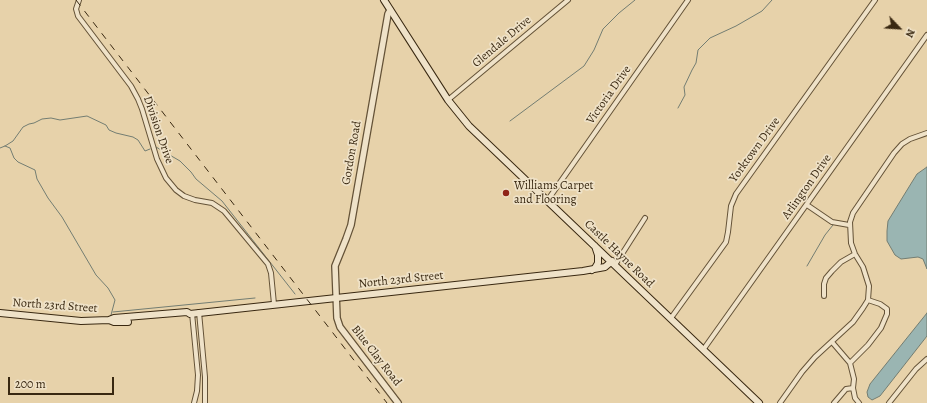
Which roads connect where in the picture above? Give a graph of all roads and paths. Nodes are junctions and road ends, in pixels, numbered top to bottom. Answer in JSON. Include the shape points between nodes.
{"nodes":[{"id":1,"x":79,"y":0,"type":"edge"},
{"id":2,"x":384,"y":0,"type":"edge"},
{"id":3,"x":568,"y":0,"type":"edge"},
{"id":4,"x":688,"y":0,"type":"edge"},
{"id":5,"x":875,"y":0,"type":"edge"},
{"id":6,"x":390,"y":10,"type":"junction"},
{"id":7,"x":927,"y":35,"type":"edge"},
{"id":8,"x":448,"y":100,"type":"junction"},
{"id":9,"x":927,"y":133,"type":"edge"},
{"id":10,"x":547,"y":201,"type":"junction"},
{"id":11,"x":806,"y":205,"type":"junction"},
{"id":12,"x":645,"y":218,"type":"dead end"},
{"id":13,"x":850,"y":225,"type":"junction"},
{"id":14,"x":594,"y":245,"type":"junction"},
{"id":15,"x":855,"y":254,"type":"junction"},
{"id":16,"x":613,"y":263,"type":"junction"},
{"id":17,"x":590,"y":270,"type":"junction"},
{"id":18,"x":824,"y":296,"type":"dead end"},
{"id":19,"x":337,"y":298,"type":"junction"},
{"id":20,"x":868,"y":300,"type":"junction"},
{"id":21,"x":274,"y":304,"type":"junction"},
{"id":22,"x":0,"y":312,"type":"edge"},
{"id":23,"x":193,"y":313,"type":"junction"},
{"id":24,"x":671,"y":318,"type":"junction"},
{"id":25,"x":832,"y":342,"type":"junction"},
{"id":26,"x":703,"y":350,"type":"junction"},
{"id":27,"x":927,"y":359,"type":"edge"},
{"id":28,"x":850,"y":363,"type":"junction"},
{"id":29,"x":853,"y":388,"type":"junction"},
{"id":30,"x":194,"y":403,"type":"edge"},
{"id":31,"x":205,"y":403,"type":"edge"},
{"id":32,"x":398,"y":403,"type":"edge"},
{"id":33,"x":760,"y":403,"type":"edge"},
{"id":34,"x":780,"y":403,"type":"edge"},
{"id":35,"x":834,"y":403,"type":"edge"},
{"id":36,"x":859,"y":403,"type":"edge"},
{"id":37,"x":889,"y":403,"type":"edge"}],
"edges":[{"from":1,"to":21,"type":"street","name":"Division Drive","via":[[76,9],[78,16],[138,99],[157,159],[166,178],[184,196],[212,203],[224,211],[268,264]]},
{"from":2,"to":6,"type":"main road","name":"Castle Hayne Road"},
{"from":3,"to":8,"type":"street","name":"Glendale Drive"},
{"from":4,"to":10,"type":"street","name":"Victoria Drive"},
{"from":5,"to":24,"type":"street","name":"Yorktown Drive","via":[[736,194],[730,206],[726,242]]},
{"from":6,"to":8,"type":"main road","name":"Castle Hayne Road"},
{"from":6,"to":19,"type":"street","name":"Gordon Road","via":[[351,225],[336,264]]},
{"from":7,"to":11,"type":"street","name":"Arlington Drive"},
{"from":8,"to":10,"type":"main road","name":"Castle Hayne Road","via":[[475,133]]},
{"from":9,"to":13,"type":"street","via":[[910,139],[894,153],[853,213]]},
{"from":10,"to":14,"type":"main road","name":"Castle Hayne Road"},
{"from":11,"to":13,"type":"street","via":[[832,222]]},
{"from":11,"to":26,"type":"street","name":"Arlington Drive"},
{"from":12,"to":16,"type":"street"},
{"from":13,"to":15,"type":"street","via":[[850,243]]},
{"from":14,"to":16,"type":"main road","name":"Castle Hayne Road"},
{"from":14,"to":17,"type":"main road","via":[[598,262],[595,268]]},
{"from":15,"to":18,"type":"street","via":[[841,262],[826,278]]},
{"from":15,"to":20,"type":"street","via":[[863,267],[869,286]]},
{"from":16,"to":17,"type":"main road","name":"North 23rd Street"},
{"from":16,"to":24,"type":"main road","name":"Castle Hayne Road"},
{"from":17,"to":19,"type":"main road","name":"North 23rd Street"},
{"from":19,"to":21,"type":"main road","name":"North 23rd Street"},
{"from":19,"to":32,"type":"street","name":"Blue Clay Road","via":[[337,318],[340,327]]},
{"from":20,"to":25,"type":"street","via":[[853,322]]},
{"from":20,"to":28,"type":"street","via":[[887,309],[888,314],[868,345]]},
{"from":21,"to":23,"type":"main road","name":"North 23rd Street"},
{"from":22,"to":23,"type":"main road","name":"North 23rd Street","via":[[114,322],[180,317]]},
{"from":23,"to":30,"type":"street","via":[[198,375]]},
{"from":23,"to":31,"type":"street","via":[[205,377]]},
{"from":24,"to":26,"type":"main road","name":"Castle Hayne Road"},
{"from":25,"to":28,"type":"street"},
{"from":25,"to":34,"type":"street","via":[[802,372]]},
{"from":26,"to":33,"type":"main road","name":"Castle Hayne Road"},
{"from":27,"to":37,"type":"street"},
{"from":28,"to":29,"type":"street","via":[[854,379]]},
{"from":29,"to":35,"type":"street","via":[[846,389]]},
{"from":29,"to":36,"type":"street"}]}
